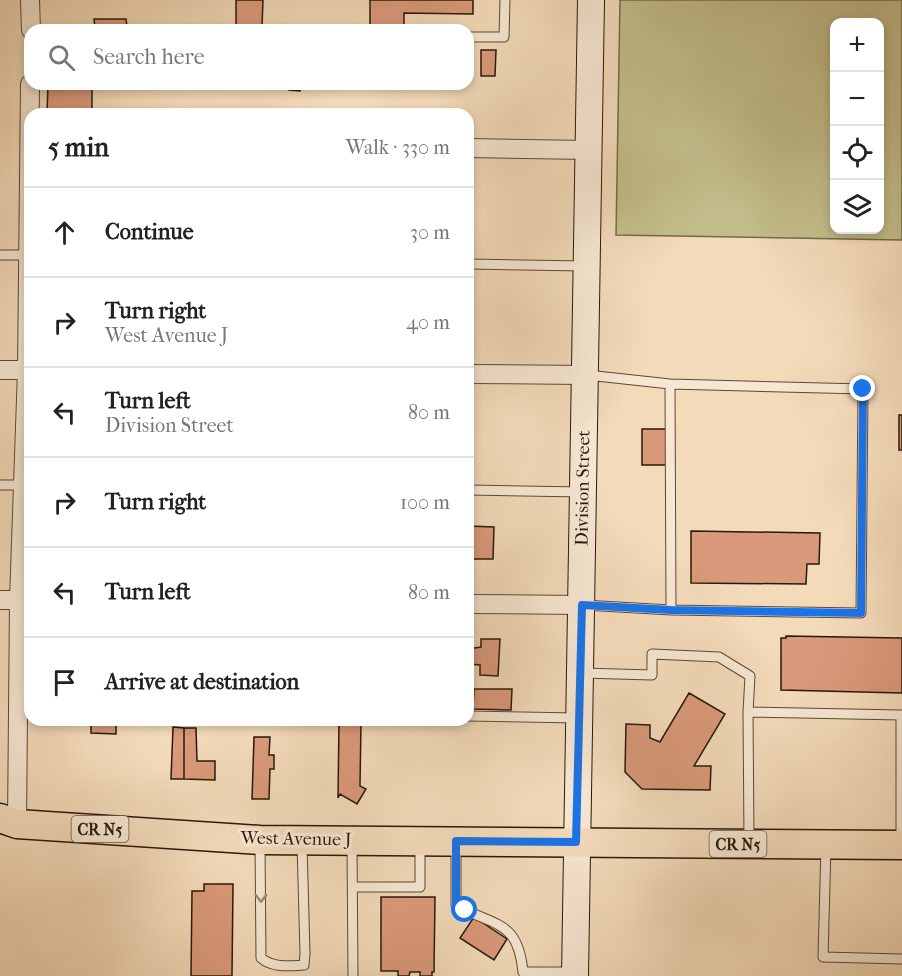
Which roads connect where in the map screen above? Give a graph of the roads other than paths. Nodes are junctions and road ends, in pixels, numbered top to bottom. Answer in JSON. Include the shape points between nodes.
{"nodes":[{"id":1,"x":30,"y":0,"type":"edge"},
{"id":2,"x":505,"y":0,"type":"edge"},
{"id":3,"x":591,"y":0,"type":"edge"},
{"id":4,"x":31,"y":24,"type":"edge"},
{"id":5,"x":474,"y":37,"type":"edge"},
{"id":6,"x":30,"y":90,"type":"edge"},
{"id":7,"x":30,"y":108,"type":"edge"},
{"id":8,"x":474,"y":148,"type":"edge"},
{"id":9,"x":588,"y":150,"type":"junction"},
{"id":10,"x":0,"y":255,"type":"edge"},
{"id":11,"x":24,"y":255,"type":"edge"},
{"id":12,"x":474,"y":264,"type":"edge"},
{"id":13,"x":587,"y":266,"type":"junction"},
{"id":14,"x":0,"y":370,"type":"edge"},
{"id":15,"x":24,"y":370,"type":"edge"},
{"id":16,"x":474,"y":374,"type":"edge"},
{"id":17,"x":585,"y":375,"type":"junction"},
{"id":18,"x":670,"y":384,"type":"junction"},
{"id":19,"x":0,"y":485,"type":"edge"},
{"id":20,"x":24,"y":485,"type":"edge"},
{"id":21,"x":474,"y":490,"type":"edge"},
{"id":22,"x":583,"y":492,"type":"junction"},
{"id":23,"x":0,"y":600,"type":"edge"},
{"id":24,"x":24,"y":600,"type":"edge"},
{"id":25,"x":474,"y":604,"type":"edge"},
{"id":26,"x":582,"y":605,"type":"junction"},
{"id":27,"x":671,"y":610,"type":"junction"},
{"id":28,"x":580,"y":673,"type":"junction"},
{"id":29,"x":748,"y":712,"type":"junction"},
{"id":30,"x":474,"y":716,"type":"edge"},
{"id":31,"x":24,"y":717,"type":"edge"},
{"id":32,"x":578,"y":718,"type":"junction"},
{"id":33,"x":6,"y":825,"type":"edge"},
{"id":34,"x":260,"y":840,"type":"junction"},
{"id":35,"x":302,"y":840,"type":"junction"},
{"id":36,"x":352,"y":840,"type":"junction"},
{"id":37,"x":420,"y":841,"type":"junction"},
{"id":38,"x":456,"y":841,"type":"junction"},
{"id":39,"x":576,"y":842,"type":"junction"},
{"id":40,"x":749,"y":844,"type":"junction"},
{"id":41,"x":826,"y":844,"type":"junction"},
{"id":42,"x":902,"y":845,"type":"edge"},
{"id":43,"x":353,"y":887,"type":"junction"},
{"id":44,"x":902,"y":959,"type":"edge"},
{"id":45,"x":521,"y":974,"type":"edge"},
{"id":46,"x":575,"y":974,"type":"edge"},
{"id":47,"x":353,"y":976,"type":"edge"}],
"edges":[{"from":1,"to":4,"type":"street"},
{"from":2,"to":5,"type":"lane","via":[[504,37]]},
{"from":3,"to":9,"type":"main road","name":"Division Street"},
{"from":6,"to":7,"type":"street"},
{"from":8,"to":9,"type":"street"},
{"from":9,"to":13,"type":"main road","name":"Division Street"},
{"from":10,"to":11,"type":"lane"},
{"from":12,"to":13,"type":"lane"},
{"from":13,"to":17,"type":"main road","name":"Division Street"},
{"from":14,"to":15,"type":"street"},
{"from":16,"to":17,"type":"street"},
{"from":17,"to":18,"type":"lane"},
{"from":17,"to":22,"type":"main road","name":"Division Street"},
{"from":18,"to":27,"type":"lane"},
{"from":18,"to":27,"type":"lane","via":[[863,389],[861,613]]},
{"from":19,"to":20,"type":"lane"},
{"from":21,"to":22,"type":"lane"},
{"from":22,"to":26,"type":"main road","name":"Division Street"},
{"from":23,"to":24,"type":"street"},
{"from":25,"to":26,"type":"street"},
{"from":26,"to":27,"type":"lane"},
{"from":26,"to":28,"type":"main road","name":"Division Street"},
{"from":28,"to":29,"type":"lane","via":[[652,675],[652,654],[719,657],[750,676]]},
{"from":28,"to":32,"type":"main road","name":"Division Street"},
{"from":29,"to":40,"type":"lane"},
{"from":29,"to":42,"type":"lane","via":[[901,715]]},
{"from":30,"to":32,"type":"lane"},
{"from":31,"to":33,"type":"street"},
{"from":32,"to":39,"type":"main road","name":"Division Street"},
{"from":33,"to":34,"type":"main road","name":"West Avenue J","number":"CR N5"},
{"from":34,"to":35,"type":"main road","name":"West Avenue J","number":"CR N5"},
{"from":34,"to":35,"type":"lane","one_way":true,"via":[[261,958],[268,964],[286,966],[304,965]]},
{"from":35,"to":36,"type":"main road","name":"West Avenue J","number":"CR N5"},
{"from":36,"to":37,"type":"main road","name":"West Avenue J","number":"CR N5"},
{"from":36,"to":43,"type":"lane"},
{"from":37,"to":38,"type":"main road","name":"West Avenue J","number":"CR N5"},
{"from":37,"to":43,"type":"lane","via":[[420,887]]},
{"from":38,"to":39,"type":"main road","name":"West Avenue J","number":"CR N5"},
{"from":38,"to":45,"type":"lane","via":[[456,905],[508,930],[517,942]]},
{"from":39,"to":40,"type":"main road","number":"CR N5"},
{"from":39,"to":46,"type":"main road","name":"Division Street"},
{"from":40,"to":41,"type":"main road","number":"CR N5"},
{"from":41,"to":42,"type":"main road","number":"CR N5"},
{"from":41,"to":44,"type":"lane","via":[[823,957]]},
{"from":43,"to":47,"type":"lane"},
{"from":45,"to":46,"type":"lane"}]}
